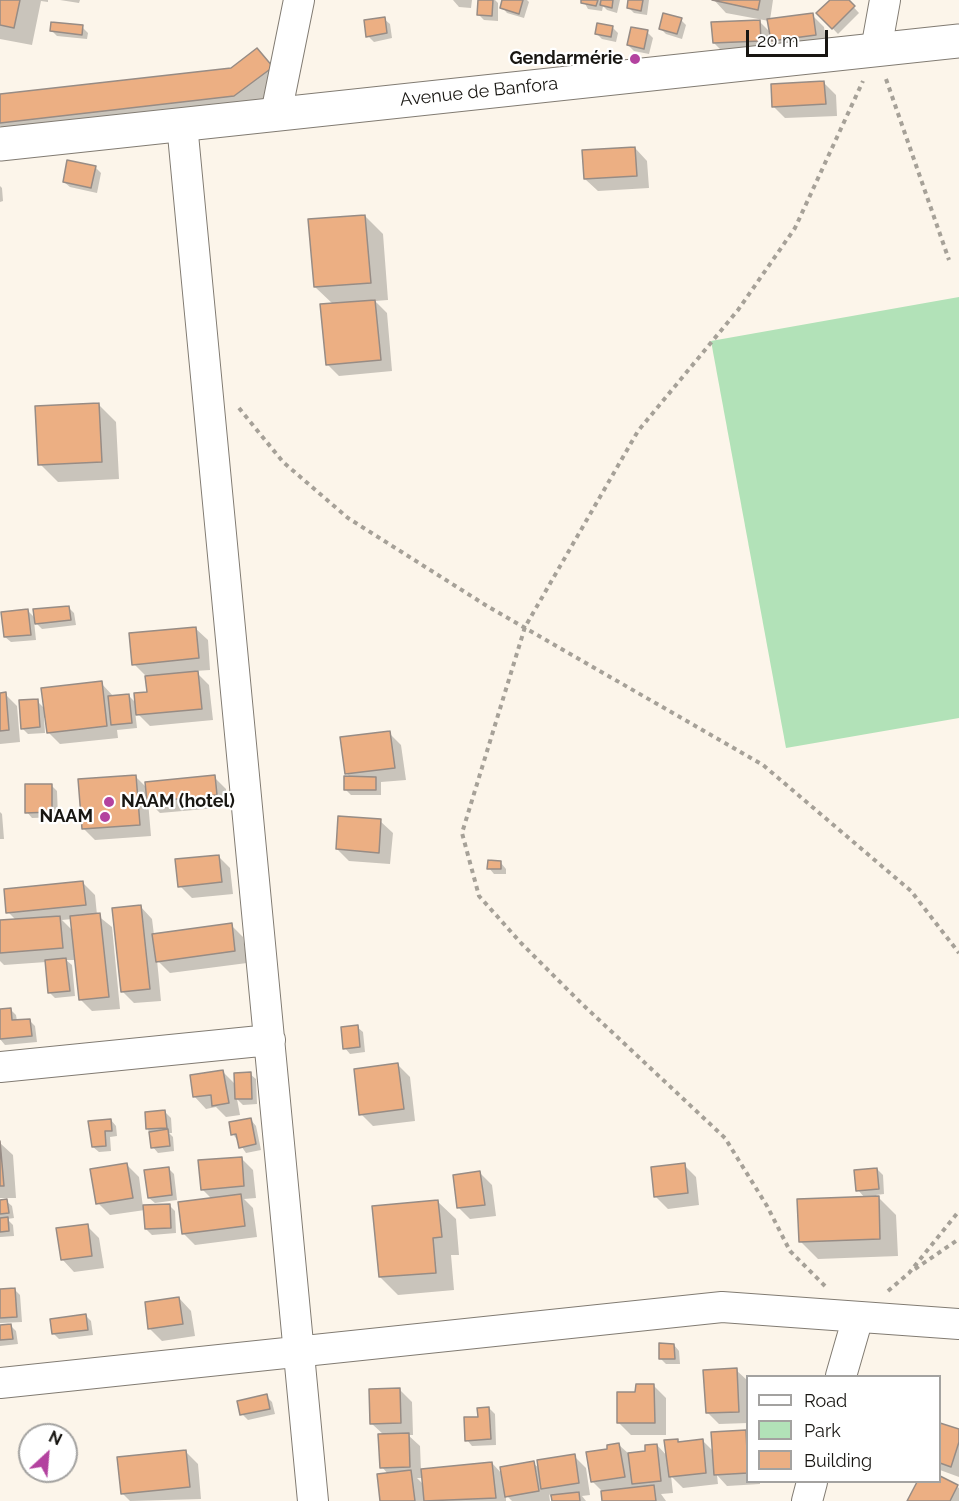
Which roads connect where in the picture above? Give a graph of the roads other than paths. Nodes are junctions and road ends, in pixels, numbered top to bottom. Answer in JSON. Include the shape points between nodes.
{"nodes":[{"id":1,"x":299,"y":0,"type":"edge"},
{"id":2,"x":885,"y":0,"type":"edge"},
{"id":3,"x":959,"y":41,"type":"edge"},
{"id":4,"x":876,"y":50,"type":"junction"},
{"id":5,"x":276,"y":114,"type":"junction"},
{"id":6,"x":182,"y":124,"type":"junction"},
{"id":7,"x":0,"y":144,"type":"edge"},
{"id":8,"x":270,"y":1040,"type":"junction"},
{"id":9,"x":0,"y":1067,"type":"edge"},
{"id":10,"x":858,"y":1317,"type":"junction"},
{"id":11,"x":959,"y":1324,"type":"edge"},
{"id":12,"x":299,"y":1351,"type":"junction"},
{"id":13,"x":842,"y":1375,"type":"edge"},
{"id":14,"x":0,"y":1383,"type":"edge"},
{"id":15,"x":812,"y":1483,"type":"edge"},
{"id":16,"x":313,"y":1501,"type":"edge"},
{"id":17,"x":807,"y":1501,"type":"edge"}],
"edges":[{"from":1,"to":5,"type":"street"},
{"from":2,"to":4,"type":"street"},
{"from":3,"to":4,"type":"main road","name":"Avenue de Banfora"},
{"from":4,"to":5,"type":"main road","name":"Avenue de Banfora"},
{"from":5,"to":6,"type":"main road","name":"Avenue de Banfora"},
{"from":6,"to":7,"type":"main road","name":"Avenue de Banfora"},
{"from":6,"to":8,"type":"street"},
{"from":8,"to":9,"type":"street"},
{"from":8,"to":12,"type":"street"},
{"from":10,"to":11,"type":"street"},
{"from":10,"to":12,"type":"street","via":[[722,1307]]},
{"from":10,"to":13,"type":"street"},
{"from":12,"to":14,"type":"street"},
{"from":12,"to":16,"type":"street"},
{"from":15,"to":17,"type":"street"}]}
